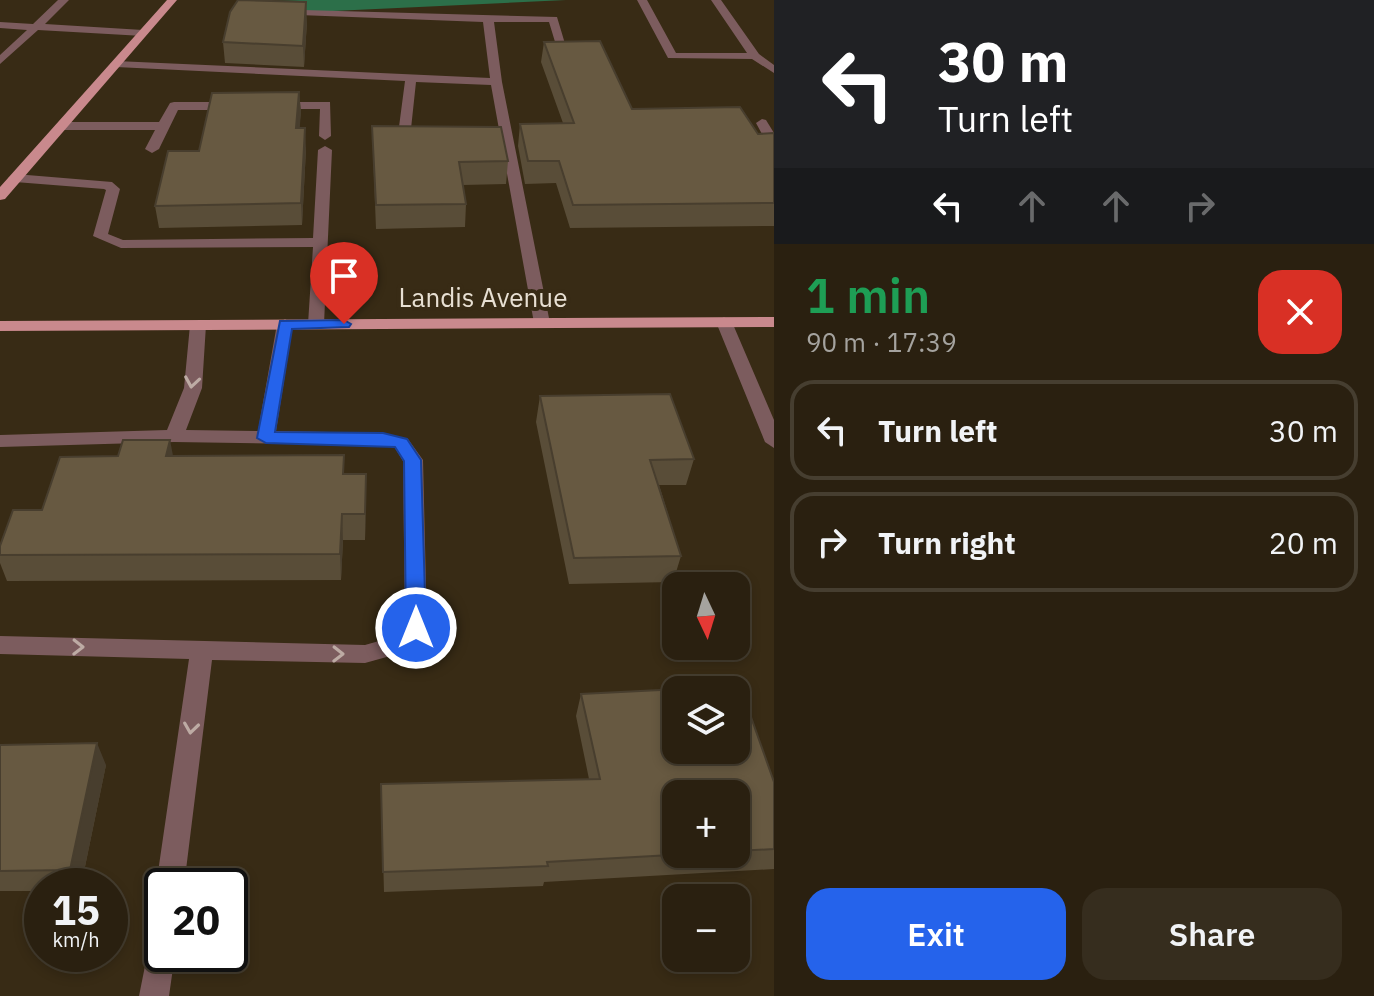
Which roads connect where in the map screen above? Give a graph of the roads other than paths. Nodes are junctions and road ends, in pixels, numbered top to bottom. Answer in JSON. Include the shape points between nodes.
{"nodes":[{"id":1,"x":64,"y":0,"type":"edge"},
{"id":2,"x":172,"y":0,"type":"edge"},
{"id":3,"x":642,"y":0,"type":"edge"},
{"id":4,"x":716,"y":0,"type":"edge"},
{"id":5,"x":303,"y":13,"type":"edge"},
{"id":6,"x":488,"y":19,"type":"junction"},
{"id":7,"x":0,"y":25,"type":"edge"},
{"id":8,"x":36,"y":27,"type":"junction"},
{"id":9,"x":143,"y":33,"type":"junction"},
{"id":10,"x":565,"y":55,"type":"edge"},
{"id":11,"x":755,"y":56,"type":"junction"},
{"id":12,"x":0,"y":61,"type":"edge"},
{"id":13,"x":116,"y":64,"type":"junction"},
{"id":14,"x":774,"y":70,"type":"edge"},
{"id":15,"x":411,"y":78,"type":"junction"},
{"id":16,"x":496,"y":82,"type":"junction"},
{"id":17,"x":250,"y":106,"type":"edge"},
{"id":18,"x":265,"y":106,"type":"edge"},
{"id":19,"x":762,"y":123,"type":"dead end"},
{"id":20,"x":61,"y":126,"type":"junction"},
{"id":21,"x":163,"y":126,"type":"junction"},
{"id":22,"x":433,"y":142,"type":"edge"},
{"id":23,"x":774,"y":144,"type":"edge"},
{"id":24,"x":152,"y":149,"type":"dead end"},
{"id":25,"x":15,"y":178,"type":"junction"},
{"id":26,"x":0,"y":196,"type":"edge"},
{"id":27,"x":320,"y":242,"type":"junction"},
{"id":28,"x":724,"y":322,"type":"junction"},
{"id":29,"x":774,"y":322,"type":"edge"},
{"id":30,"x":542,"y":323,"type":"junction"},
{"id":31,"x":285,"y":324,"type":"junction"},
{"id":32,"x":316,"y":324,"type":"junction"},
{"id":33,"x":198,"y":325,"type":"junction"},
{"id":34,"x":0,"y":326,"type":"edge"},
{"id":35,"x":174,"y":436,"type":"junction"},
{"id":36,"x":266,"y":438,"type":"junction"},
{"id":37,"x":0,"y":441,"type":"edge"},
{"id":38,"x":774,"y":442,"type":"edge"},
{"id":39,"x":0,"y":645,"type":"edge"},
{"id":40,"x":202,"y":650,"type":"junction"},
{"id":41,"x":172,"y":868,"type":"edge"},
{"id":42,"x":157,"y":972,"type":"edge"},
{"id":43,"x":154,"y":996,"type":"edge"}],
"edges":[{"from":1,"to":8,"type":"street"},
{"from":2,"to":9,"type":"main road"},
{"from":3,"to":11,"type":"street","via":[[672,56]]},
{"from":4,"to":11,"type":"street"},
{"from":5,"to":6,"type":"street"},
{"from":6,"to":10,"type":"street","via":[[553,19]]},
{"from":6,"to":16,"type":"street"},
{"from":7,"to":8,"type":"street"},
{"from":8,"to":9,"type":"street"},
{"from":8,"to":12,"type":"street"},
{"from":9,"to":13,"type":"main road"},
{"from":11,"to":14,"type":"street"},
{"from":13,"to":15,"type":"street"},
{"from":13,"to":20,"type":"main road"},
{"from":15,"to":16,"type":"street"},
{"from":15,"to":22,"type":"street","via":[[403,142]]},
{"from":16,"to":30,"type":"street","via":[[500,143]]},
{"from":17,"to":21,"type":"street","via":[[174,106]]},
{"from":18,"to":27,"type":"street","via":[[326,105]]},
{"from":19,"to":23,"type":"street"},
{"from":20,"to":21,"type":"street"},
{"from":20,"to":25,"type":"main road"},
{"from":21,"to":24,"type":"street"},
{"from":25,"to":26,"type":"main road"},
{"from":25,"to":27,"type":"street","via":[[107,185],[113,189],[100,236],[121,244]]},
{"from":27,"to":32,"type":"street"},
{"from":28,"to":29,"type":"main road","name":"Landis Avenue"},
{"from":28,"to":30,"type":"main road","name":"Landis Avenue"},
{"from":28,"to":38,"type":"street"},
{"from":30,"to":32,"type":"main road","name":"Landis Avenue"},
{"from":31,"to":32,"type":"main road","name":"Landis Avenue"},
{"from":31,"to":33,"type":"main road","name":"Landis Avenue"},
{"from":31,"to":36,"type":"street"},
{"from":33,"to":34,"type":"main road","name":"Landis Avenue"},
{"from":33,"to":35,"type":"street","one_way":true,"via":[[193,388]]},
{"from":35,"to":36,"type":"street"},
{"from":35,"to":37,"type":"street"},
{"from":40,"to":36,"type":"street","one_way":true,"via":[[365,654],[393,646],[416,628],[413,460],[401,443]]},
{"from":39,"to":40,"type":"street","one_way":true},
{"from":40,"to":41,"type":"street","one_way":true},
{"from":42,"to":43,"type":"street"}]}
